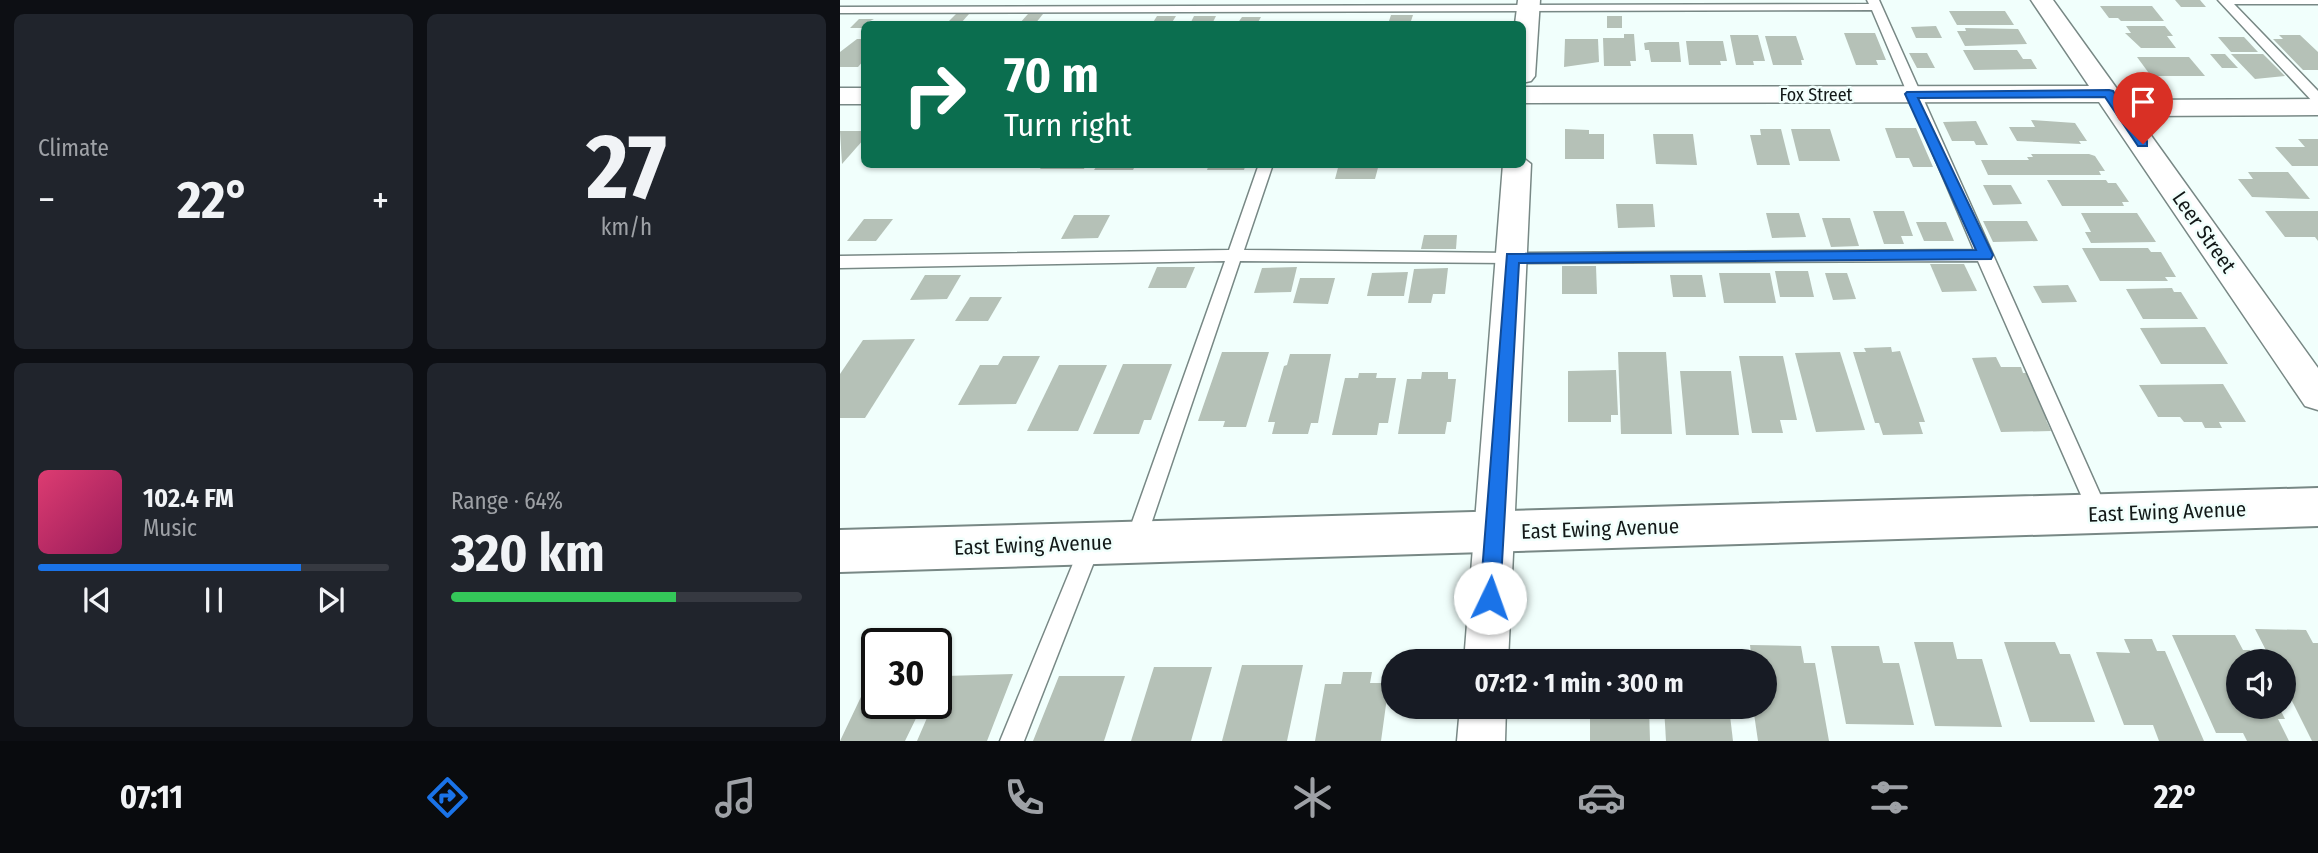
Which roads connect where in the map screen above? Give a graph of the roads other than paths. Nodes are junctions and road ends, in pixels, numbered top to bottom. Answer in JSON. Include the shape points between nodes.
{"nodes":[{"id":1,"x":2042,"y":0,"type":"edge"},
{"id":2,"x":2225,"y":1,"type":"edge"},
{"id":3,"x":2318,"y":1,"type":"edge"},
{"id":4,"x":1323,"y":4,"type":"edge"},
{"id":5,"x":1528,"y":4,"type":"edge"},
{"id":6,"x":1875,"y":4,"type":"edge"},
{"id":7,"x":840,"y":10,"type":"edge"},
{"id":8,"x":1317,"y":21,"type":"edge"},
{"id":9,"x":1526,"y":28,"type":"edge"},
{"id":10,"x":1911,"y":94,"type":"junction"},
{"id":11,"x":1526,"y":95,"type":"edge"},
{"id":12,"x":840,"y":96,"type":"edge"},
{"id":13,"x":861,"y":96,"type":"edge"},
{"id":14,"x":2318,"y":99,"type":"edge"},
{"id":15,"x":2113,"y":101,"type":"junction"},
{"id":16,"x":2318,"y":107,"type":"edge"},
{"id":17,"x":1265,"y":168,"type":"edge"},
{"id":18,"x":1517,"y":168,"type":"edge"},
{"id":19,"x":1234,"y":254,"type":"junction"},
{"id":20,"x":1986,"y":255,"type":"junction"},
{"id":21,"x":1512,"y":258,"type":"junction"},
{"id":22,"x":840,"y":262,"type":"edge"},
{"id":23,"x":2318,"y":396,"type":"edge"},
{"id":24,"x":2318,"y":507,"type":"edge"},
{"id":25,"x":2099,"y":514,"type":"junction"},
{"id":26,"x":1493,"y":532,"type":"junction"},
{"id":27,"x":1135,"y":542,"type":"junction"},
{"id":28,"x":1091,"y":544,"type":"junction"},
{"id":29,"x":840,"y":551,"type":"edge"},
{"id":30,"x":1487,"y":649,"type":"edge"},
{"id":31,"x":1482,"y":719,"type":"edge"},
{"id":32,"x":1012,"y":741,"type":"edge"},
{"id":33,"x":1481,"y":741,"type":"edge"}],
"edges":[{"from":1,"to":15,"type":"street","name":"Leer Street"},
{"from":2,"to":3,"type":"lane"},
{"from":2,"to":14,"type":"lane"},
{"from":4,"to":5,"type":"lane"},
{"from":4,"to":7,"type":"lane"},
{"from":4,"to":8,"type":"lane"},
{"from":5,"to":6,"type":"lane"},
{"from":5,"to":9,"type":"street"},
{"from":6,"to":10,"type":"lane"},
{"from":10,"to":11,"type":"street","name":"Fox Street"},
{"from":10,"to":15,"type":"street","name":"Fox Street"},
{"from":10,"to":20,"type":"lane"},
{"from":12,"to":13,"type":"street"},
{"from":15,"to":16,"type":"street","name":"Fox Street"},
{"from":15,"to":23,"type":"street","name":"Leer Street"},
{"from":17,"to":19,"type":"lane"},
{"from":18,"to":21,"type":"street"},
{"from":19,"to":21,"type":"lane"},
{"from":19,"to":22,"type":"lane"},
{"from":19,"to":27,"type":"lane"},
{"from":20,"to":21,"type":"lane"},
{"from":20,"to":25,"type":"lane"},
{"from":21,"to":26,"type":"street"},
{"from":24,"to":25,"type":"street","name":"East Ewing Avenue"},
{"from":25,"to":26,"type":"street","name":"East Ewing Avenue"},
{"from":26,"to":27,"type":"street","name":"East Ewing Avenue"},
{"from":26,"to":30,"type":"street"},
{"from":27,"to":28,"type":"street","name":"East Ewing Avenue"},
{"from":28,"to":29,"type":"street","name":"East Ewing Avenue"},
{"from":28,"to":32,"type":"lane"},
{"from":31,"to":33,"type":"street"}]}
